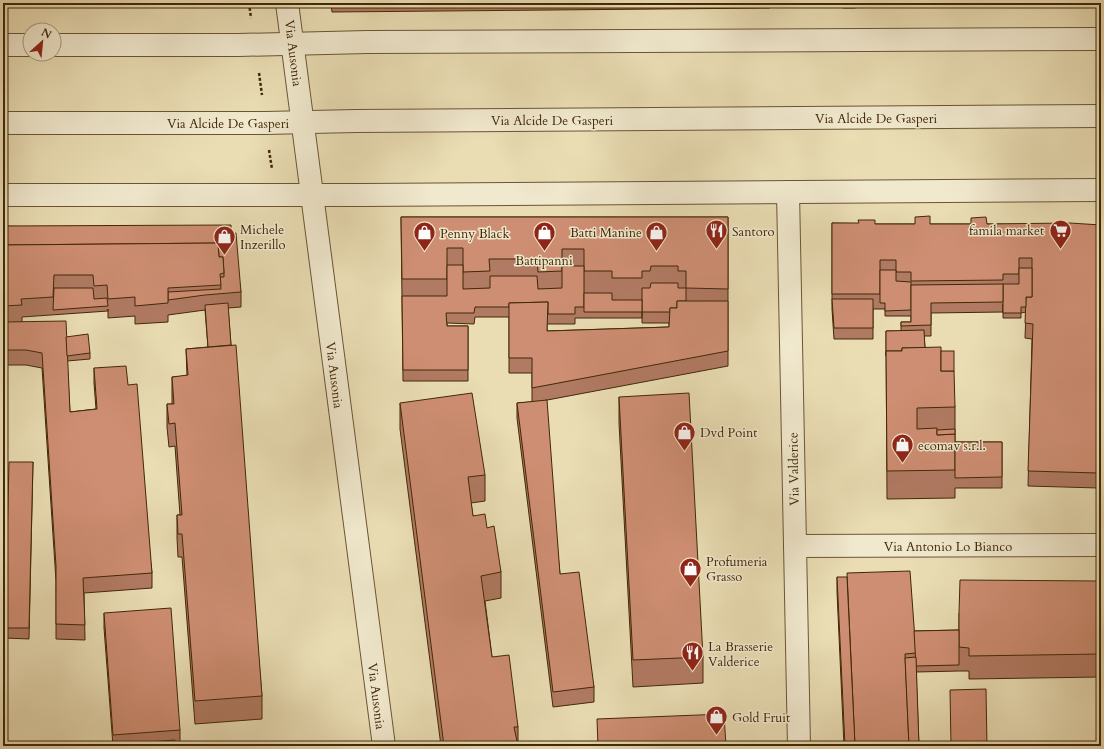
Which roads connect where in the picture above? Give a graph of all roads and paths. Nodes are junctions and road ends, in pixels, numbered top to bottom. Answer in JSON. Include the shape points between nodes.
{"nodes":[{"id":1,"x":249,"y":3,"type":"edge"},
{"id":2,"x":287,"y":3,"type":"edge"},
{"id":3,"x":250,"y":7,"type":"dead end"},
{"id":4,"x":1101,"y":39,"type":"edge"},
{"id":5,"x":293,"y":44,"type":"junction"},
{"id":6,"x":3,"y":45,"type":"edge"},
{"id":7,"x":22,"y":45,"type":"edge"},
{"id":8,"x":62,"y":45,"type":"edge"},
{"id":9,"x":1101,"y":116,"type":"edge"},
{"id":10,"x":303,"y":122,"type":"junction"},
{"id":11,"x":3,"y":123,"type":"edge"},
{"id":12,"x":265,"y":123,"type":"junction"},
{"id":13,"x":1101,"y":190,"type":"edge"},
{"id":14,"x":788,"y":192,"type":"junction"},
{"id":15,"x":280,"y":194,"type":"junction"},
{"id":16,"x":3,"y":195,"type":"edge"},
{"id":17,"x":312,"y":195,"type":"junction"},
{"id":18,"x":1101,"y":545,"type":"edge"},
{"id":19,"x":795,"y":546,"type":"junction"},
{"id":20,"x":384,"y":746,"type":"edge"},
{"id":21,"x":799,"y":746,"type":"edge"}],
"edges":[{"from":1,"to":3,"type":"path"},
{"from":2,"to":5,"type":"street","name":"Via Ausonia"},
{"from":4,"to":5,"type":"street"},
{"from":5,"to":8,"type":"street"},
{"from":5,"to":10,"type":"street","name":"Via Ausonia"},
{"from":6,"to":7,"type":"street"},
{"from":9,"to":10,"type":"street","name":"Via Alcide De Gasperi"},
{"from":10,"to":12,"type":"street","name":"Via Alcide De Gasperi"},
{"from":10,"to":17,"type":"street","name":"Via Ausonia"},
{"from":11,"to":12,"type":"street","name":"Via Alcide De Gasperi"},
{"from":12,"to":15,"type":"path","via":[[272,168]]},
{"from":13,"to":14,"type":"street"},
{"from":14,"to":17,"type":"street"},
{"from":14,"to":19,"type":"street","name":"Via Valderice"},
{"from":15,"to":16,"type":"street"},
{"from":15,"to":17,"type":"street"},
{"from":17,"to":20,"type":"street","name":"Via Ausonia"},
{"from":18,"to":19,"type":"street","name":"Via Antonio Lo Bianco"},
{"from":19,"to":21,"type":"street","name":"Via Valderice"}]}
